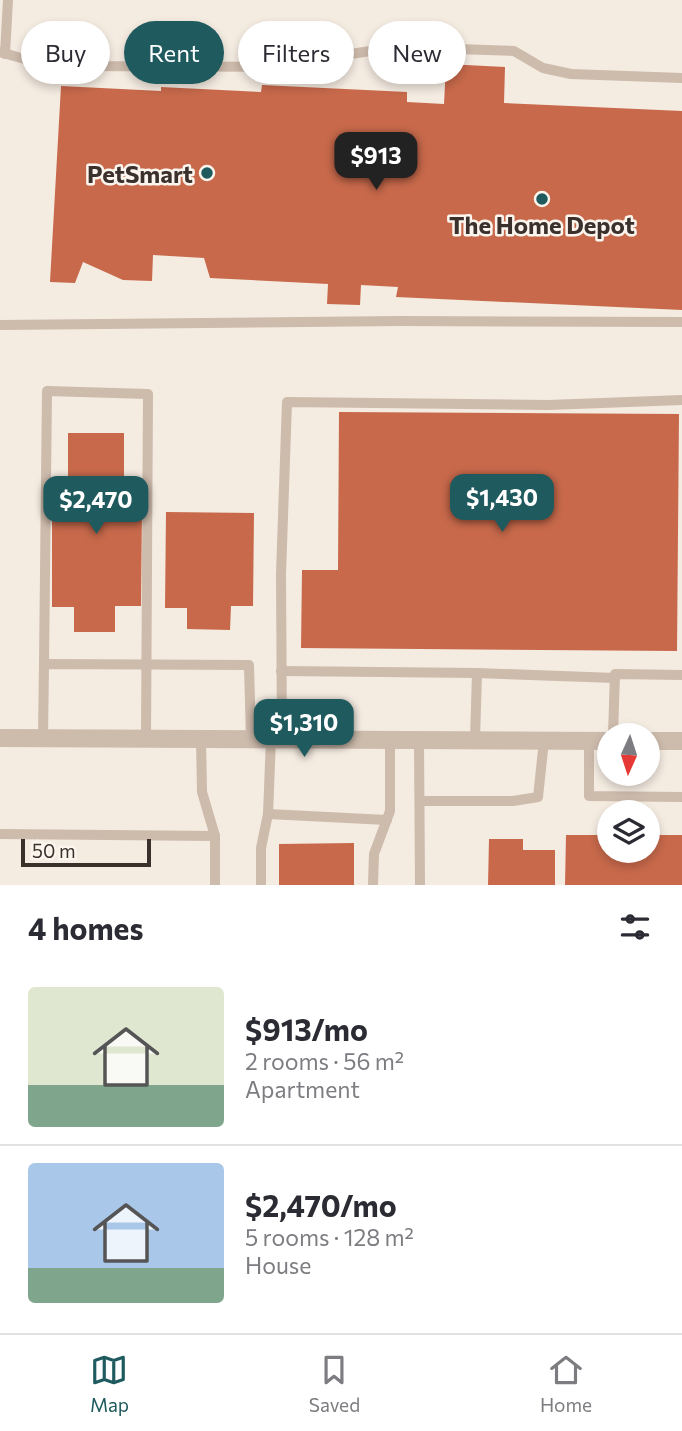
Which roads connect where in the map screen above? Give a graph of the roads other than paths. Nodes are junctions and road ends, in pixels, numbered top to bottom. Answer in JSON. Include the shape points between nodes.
{"nodes":[{"id":1,"x":8,"y":0,"type":"edge"},
{"id":2,"x":3,"y":53,"type":"edge"},
{"id":3,"x":682,"y":78,"type":"edge"},
{"id":4,"x":682,"y":322,"type":"edge"},
{"id":5,"x":0,"y":325,"type":"edge"},
{"id":6,"x":682,"y":400,"type":"edge"},
{"id":7,"x":44,"y":664,"type":"junction"},
{"id":8,"x":147,"y":664,"type":"junction"},
{"id":9,"x":281,"y":671,"type":"junction"},
{"id":10,"x":477,"y":673,"type":"junction"},
{"id":11,"x":682,"y":675,"type":"edge"},
{"id":12,"x":615,"y":678,"type":"junction"},
{"id":13,"x":613,"y":723,"type":"edge"},
{"id":14,"x":0,"y":738,"type":"edge"},
{"id":15,"x":43,"y":738,"type":"junction"},
{"id":16,"x":146,"y":739,"type":"junction"},
{"id":17,"x":201,"y":739,"type":"junction"},
{"id":18,"x":251,"y":739,"type":"junction"},
{"id":19,"x":276,"y":739,"type":"junction"},
{"id":20,"x":390,"y":740,"type":"junction"},
{"id":21,"x":419,"y":740,"type":"junction"},
{"id":22,"x":475,"y":740,"type":"junction"},
{"id":23,"x":544,"y":741,"type":"junction"},
{"id":24,"x":589,"y":741,"type":"junction"},
{"id":25,"x":597,"y":741,"type":"edge"},
{"id":26,"x":660,"y":741,"type":"edge"},
{"id":27,"x":682,"y":741,"type":"edge"},
{"id":28,"x":682,"y":797,"type":"edge"},
{"id":29,"x":420,"y":800,"type":"junction"},
{"id":30,"x":268,"y":814,"type":"junction"},
{"id":31,"x":387,"y":820,"type":"junction"},
{"id":32,"x":0,"y":834,"type":"edge"},
{"id":33,"x":215,"y":836,"type":"junction"},
{"id":34,"x":215,"y":885,"type":"edge"},
{"id":35,"x":261,"y":885,"type":"edge"},
{"id":36,"x":373,"y":885,"type":"edge"},
{"id":37,"x":420,"y":885,"type":"edge"}],
"edges":[{"from":1,"to":2,"type":"lane"},
{"from":2,"to":3,"type":"lane","via":[[61,66],[319,67],[351,54],[396,47],[514,51],[543,68],[571,74]]},
{"from":4,"to":5,"type":"lane"},
{"from":6,"to":9,"type":"lane","via":[[548,405],[287,402]]},
{"from":7,"to":8,"type":"lane"},
{"from":7,"to":8,"type":"lane","via":[[47,391],[148,394]]},
{"from":7,"to":15,"type":"lane"},
{"from":8,"to":16,"type":"lane"},
{"from":8,"to":18,"type":"lane","via":[[249,665]]},
{"from":9,"to":10,"type":"lane"},
{"from":9,"to":19,"type":"lane"},
{"from":10,"to":12,"type":"lane"},
{"from":10,"to":22,"type":"lane"},
{"from":11,"to":12,"type":"lane","via":[[615,674]]},
{"from":12,"to":13,"type":"lane"},
{"from":14,"to":15,"type":"street"},
{"from":15,"to":16,"type":"street"},
{"from":16,"to":17,"type":"street"},
{"from":17,"to":18,"type":"street"},
{"from":17,"to":33,"type":"lane","via":[[202,792]]},
{"from":18,"to":19,"type":"street"},
{"from":19,"to":20,"type":"street"},
{"from":19,"to":30,"type":"lane"},
{"from":20,"to":21,"type":"street"},
{"from":20,"to":31,"type":"lane"},
{"from":21,"to":22,"type":"street"},
{"from":21,"to":29,"type":"lane"},
{"from":22,"to":23,"type":"street"},
{"from":23,"to":24,"type":"street"},
{"from":23,"to":29,"type":"lane","via":[[538,797]]},
{"from":24,"to":25,"type":"street"},
{"from":24,"to":28,"type":"lane","via":[[589,796]]},
{"from":26,"to":27,"type":"street"},
{"from":29,"to":37,"type":"lane"},
{"from":30,"to":31,"type":"lane"},
{"from":30,"to":35,"type":"lane","via":[[261,848]]},
{"from":31,"to":36,"type":"lane","via":[[374,854]]},
{"from":32,"to":33,"type":"lane"},
{"from":33,"to":34,"type":"lane"}]}
